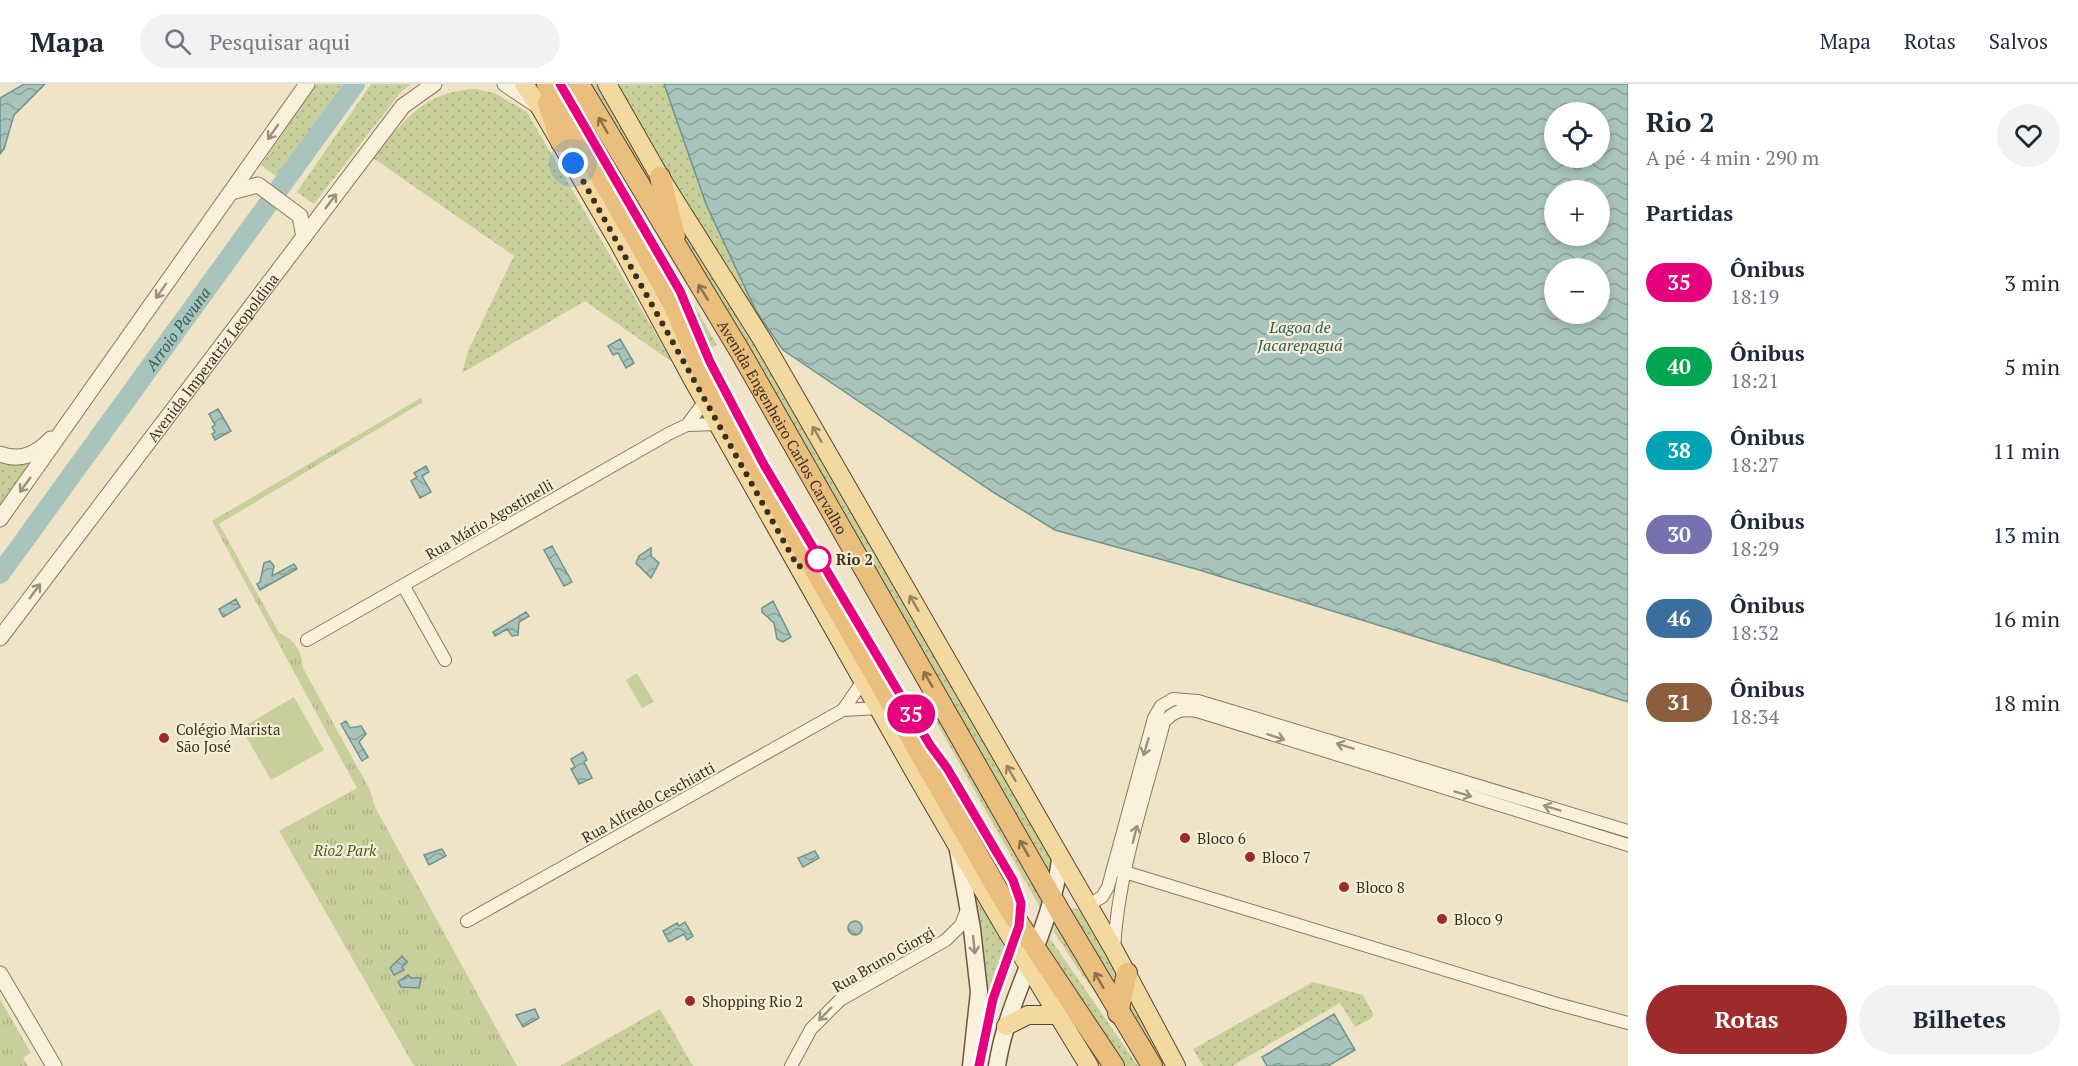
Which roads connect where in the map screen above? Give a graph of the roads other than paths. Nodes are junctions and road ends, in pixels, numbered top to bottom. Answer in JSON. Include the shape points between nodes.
{"nodes":[{"id":1,"x":307,"y":84,"type":"edge"},
{"id":2,"x":434,"y":84,"type":"edge"},
{"id":3,"x":505,"y":84,"type":"edge"},
{"id":4,"x":524,"y":84,"type":"edge"},
{"id":5,"x":539,"y":84,"type":"edge"},
{"id":6,"x":547,"y":84,"type":"edge"},
{"id":7,"x":579,"y":84,"type":"edge"},
{"id":8,"x":607,"y":84,"type":"edge"},
{"id":9,"x":542,"y":109,"type":"junction"},
{"id":10,"x":561,"y":142,"type":"junction"},
{"id":11,"x":660,"y":177,"type":"junction"},
{"id":12,"x":231,"y":192,"type":"junction"},
{"id":13,"x":304,"y":237,"type":"junction"},
{"id":14,"x":680,"y":256,"type":"junction"},
{"id":15,"x":705,"y":401,"type":"junction"},
{"id":16,"x":69,"y":422,"type":"junction"},
{"id":17,"x":687,"y":424,"type":"junction"},
{"id":18,"x":718,"y":424,"type":"junction"},
{"id":19,"x":0,"y":454,"type":"edge"},
{"id":20,"x":0,"y":519,"type":"edge"},
{"id":21,"x":403,"y":585,"type":"junction"},
{"id":22,"x":0,"y":638,"type":"edge"},
{"id":23,"x":307,"y":640,"type":"dead end"},
{"id":24,"x":445,"y":660,"type":"dead end"},
{"id":25,"x":862,"y":681,"type":"junction"},
{"id":26,"x":878,"y":708,"type":"junction"},
{"id":27,"x":843,"y":710,"type":"junction"},
{"id":28,"x":1212,"y":711,"type":"junction"},
{"id":29,"x":1572,"y":821,"type":"junction"},
{"id":30,"x":1628,"y":831,"type":"edge"},
{"id":31,"x":1628,"y":845,"type":"edge"},
{"id":32,"x":957,"y":846,"type":"junction"},
{"id":33,"x":1060,"y":860,"type":"junction"},
{"id":34,"x":1112,"y":868,"type":"junction"},
{"id":35,"x":1125,"y":872,"type":"junction"},
{"id":36,"x":1053,"y":899,"type":"junction"},
{"id":37,"x":968,"y":905,"type":"junction"},
{"id":38,"x":1088,"y":905,"type":"junction"},
{"id":39,"x":467,"y":921,"type":"dead end"},
{"id":40,"x":1114,"y":950,"type":"junction"},
{"id":41,"x":1032,"y":959,"type":"junction"},
{"id":42,"x":1127,"y":973,"type":"junction"},
{"id":43,"x":0,"y":974,"type":"edge"},
{"id":44,"x":1118,"y":1013,"type":"junction"},
{"id":45,"x":1059,"y":1015,"type":"junction"},
{"id":46,"x":1628,"y":1023,"type":"edge"},
{"id":47,"x":1006,"y":1026,"type":"junction"},
{"id":48,"x":54,"y":1066,"type":"edge"},
{"id":49,"x":791,"y":1066,"type":"edge"},
{"id":50,"x":971,"y":1066,"type":"edge"},
{"id":51,"x":997,"y":1066,"type":"edge"},
{"id":52,"x":1089,"y":1066,"type":"edge"},
{"id":53,"x":1114,"y":1066,"type":"edge"},
{"id":54,"x":1152,"y":1066,"type":"edge"},
{"id":55,"x":1176,"y":1066,"type":"edge"}],
"edges":[{"from":1,"to":12,"type":"street","one_way":true},
{"from":13,"to":2,"type":"street","name":"Avenida Imperatriz Leopoldina","one_way":true,"via":[[403,106]]},
{"from":3,"to":9,"type":"street"},
{"from":4,"to":9,"type":"main road"},
{"from":5,"to":10,"type":"highway"},
{"from":6,"to":41,"type":"highway","via":[[671,299],[703,374],[1000,894]]},
{"from":14,"to":7,"type":"highway","name":"Avenida Engenheiro Carlos Carvalho","one_way":true},
{"from":8,"to":11,"type":"main road","name":"Avenida Engenheiro Carlos Carvalho"},
{"from":9,"to":10,"type":"main road"},
{"from":10,"to":15,"type":"main road"},
{"from":11,"to":14,"type":"highway"},
{"from":33,"to":11,"type":"main road","name":"Avenida Engenheiro Carlos Carvalho","one_way":true,"via":[[768,351]]},
{"from":12,"to":13,"type":"street","via":[[252,185],[266,189],[300,216]]},
{"from":12,"to":16,"type":"street","one_way":true},
{"from":22,"to":13,"type":"street","name":"Avenida Imperatriz Leopoldina","one_way":true},
{"from":36,"to":14,"type":"highway","name":"Avenida Engenheiro Carlos Carvalho","one_way":true,"via":[[747,364]]},
{"from":15,"to":17,"type":"street","name":"Rua Mário Agostinelli"},
{"from":15,"to":18,"type":"main road"},
{"from":16,"to":19,"type":"street","via":[[35,453],[17,458]]},
{"from":16,"to":20,"type":"street","one_way":true},
{"from":17,"to":18,"type":"street","name":"Rua Mário Agostinelli"},
{"from":17,"to":21,"type":"street","name":"Rua Mário Agostinelli"},
{"from":18,"to":25,"type":"main road"},
{"from":21,"to":23,"type":"street","name":"Rua Mário Agostinelli"},
{"from":21,"to":24,"type":"street"},
{"from":25,"to":26,"type":"main road"},
{"from":25,"to":27,"type":"street","name":"Rua Alfredo Ceschiatti"},
{"from":26,"to":27,"type":"street","name":"Rua Alfredo Ceschiatti"},
{"from":26,"to":32,"type":"main road"},
{"from":27,"to":39,"type":"street","name":"Rua Alfredo Ceschiatti"},
{"from":28,"to":29,"type":"street"},
{"from":28,"to":34,"type":"street","one_way":true,"via":[[1183,698],[1161,706],[1154,718]]},
{"from":35,"to":28,"type":"street","one_way":true,"via":[[1164,722],[1173,712],[1186,709]]},
{"from":29,"to":30,"type":"street"},
{"from":29,"to":31,"type":"street"},
{"from":32,"to":37,"type":"main road"},
{"from":32,"to":41,"type":"main road"},
{"from":33,"to":36,"type":"main road"},
{"from":33,"to":38,"type":"main road","name":"Avenida Engenheiro Carlos Carvalho"},
{"from":34,"to":35,"type":"street"},
{"from":34,"to":38,"type":"street","via":[[1104,895]]},
{"from":35,"to":40,"type":"street"},
{"from":35,"to":46,"type":"street"},
{"from":36,"to":41,"type":"main road"},
{"from":44,"to":36,"type":"highway","name":"Avenida Engenheiro Carlos Carvalho","one_way":true},
{"from":37,"to":49,"type":"street","name":"Rua Bruno Giorgi","one_way":true,"via":[[961,925],[946,940],[840,1000],[811,1029]]},
{"from":37,"to":50,"type":"main road","one_way":true,"via":[[979,1005]]},
{"from":38,"to":40,"type":"main road","name":"Avenida Engenheiro Carlos Carvalho"},
{"from":40,"to":42,"type":"main road","name":"Avenida Engenheiro Carlos Carvalho"},
{"from":41,"to":45,"type":"main road"},
{"from":41,"to":47,"type":"main road"},
{"from":41,"to":53,"type":"highway"},
{"from":42,"to":44,"type":"highway"},
{"from":42,"to":55,"type":"main road","name":"Avenida Engenheiro Carlos Carvalho"},
{"from":43,"to":48,"type":"street"},
{"from":44,"to":54,"type":"highway","name":"Avenida Engenheiro Carlos Carvalho"},
{"from":45,"to":47,"type":"main road","via":[[1028,1015]]},
{"from":45,"to":52,"type":"main road"},
{"from":47,"to":51,"type":"main road"}]}
